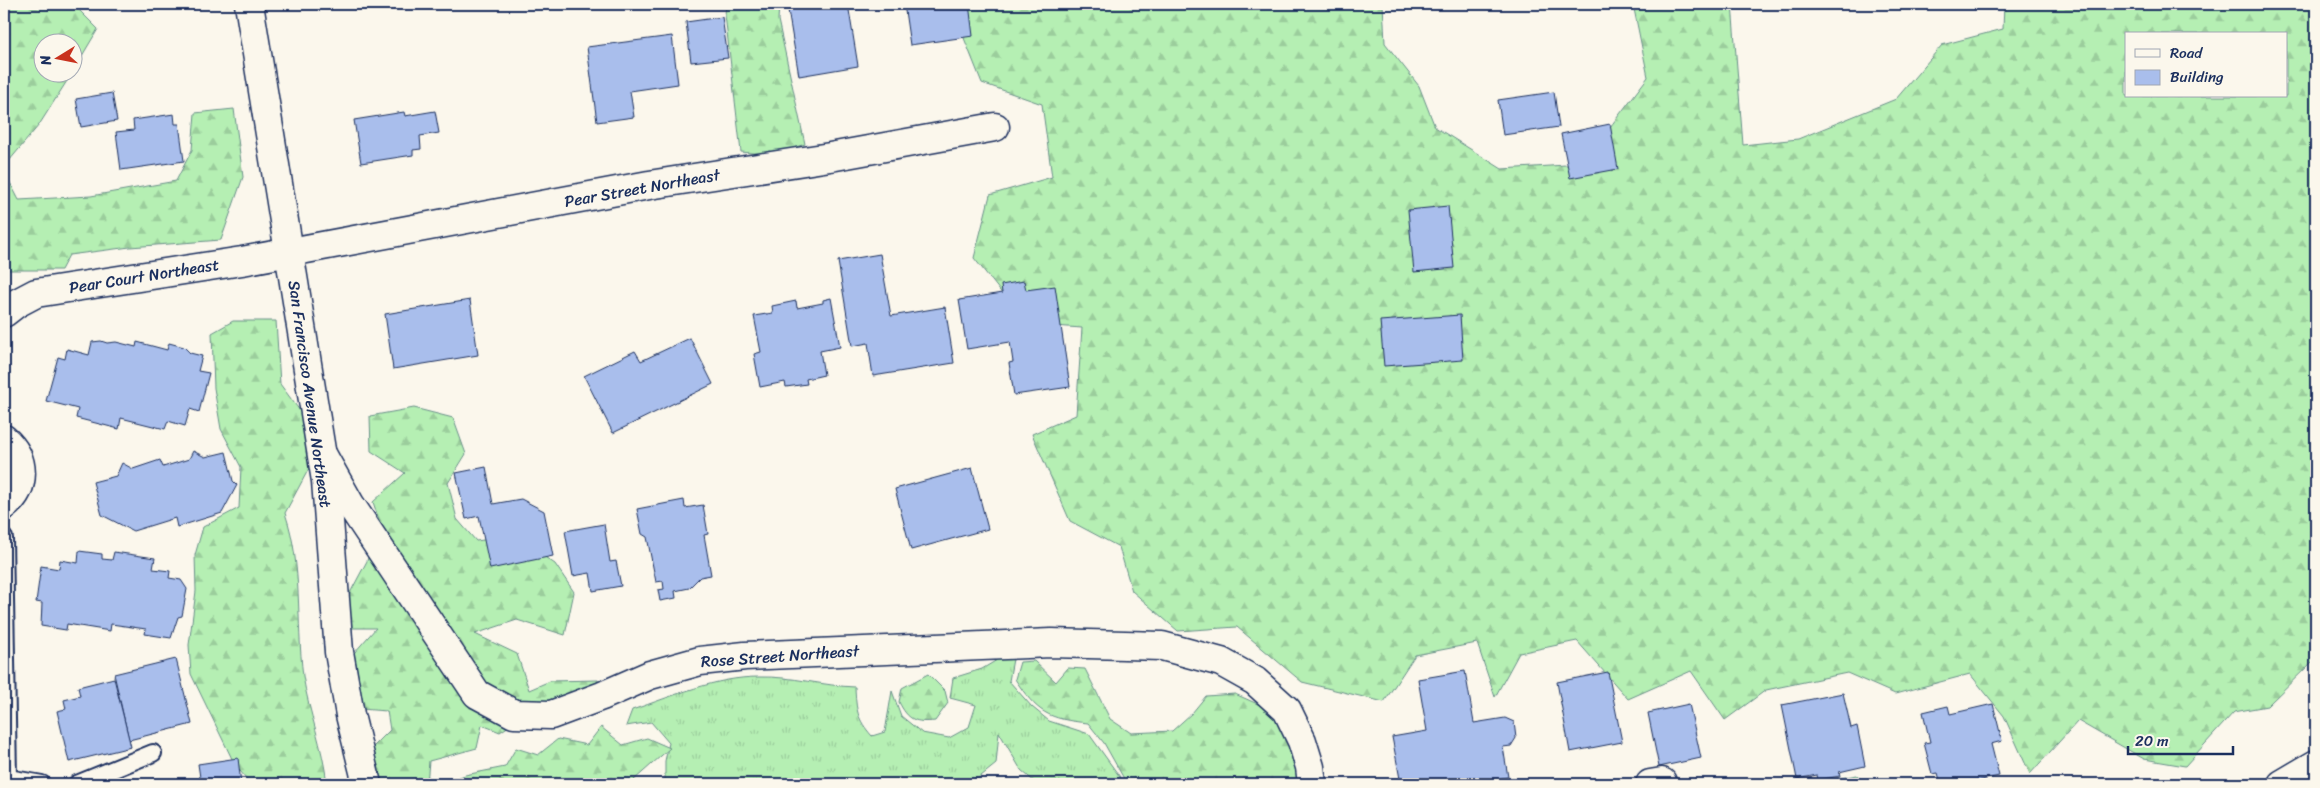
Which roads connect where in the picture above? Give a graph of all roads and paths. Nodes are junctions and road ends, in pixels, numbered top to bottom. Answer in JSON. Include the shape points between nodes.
{"nodes":[{"id":1,"x":249,"y":4,"type":"edge"},
{"id":2,"x":995,"y":127,"type":"dead end"},
{"id":3,"x":290,"y":251,"type":"junction"},
{"id":4,"x":4,"y":314,"type":"edge"},
{"id":5,"x":4,"y":439,"type":"edge"},
{"id":6,"x":321,"y":453,"type":"junction"},
{"id":7,"x":4,"y":506,"type":"edge"},
{"id":8,"x":4,"y":538,"type":"edge"},
{"id":9,"x":153,"y":753,"type":"dead end"},
{"id":10,"x":2316,"y":764,"type":"edge"},
{"id":11,"x":42,"y":784,"type":"edge"},
{"id":12,"x":77,"y":784,"type":"edge"},
{"id":13,"x":367,"y":784,"type":"edge"},
{"id":14,"x":1312,"y":784,"type":"edge"},
{"id":15,"x":2282,"y":784,"type":"edge"}],
"edges":[{"from":1,"to":3,"type":"street","name":"San Francisco Avenue Northeast"},
{"from":2,"to":3,"type":"street","name":"Pear Street Northeast","via":[[648,185]]},
{"from":3,"to":4,"type":"street","name":"Pear Court Northeast","via":[[36,293]]},
{"from":3,"to":6,"type":"street","name":"San Francisco Avenue Northeast"},
{"from":5,"to":7,"type":"street","via":[[19,457],[22,470],[14,496]]},
{"from":6,"to":13,"type":"street","name":"San Francisco Avenue Northeast","via":[[339,652]]},
{"from":6,"to":14,"type":"street","name":"Rose Street Northeast","via":[[350,504],[477,694],[514,714],[551,715],[650,675],[700,661],[745,656],[1051,643],[1162,646],[1221,662],[1255,681],[1287,710],[1302,741]]},
{"from":8,"to":11,"type":"lane","via":[[8,778]]},
{"from":9,"to":12,"type":"lane"},
{"from":10,"to":15,"type":"street"}]}
